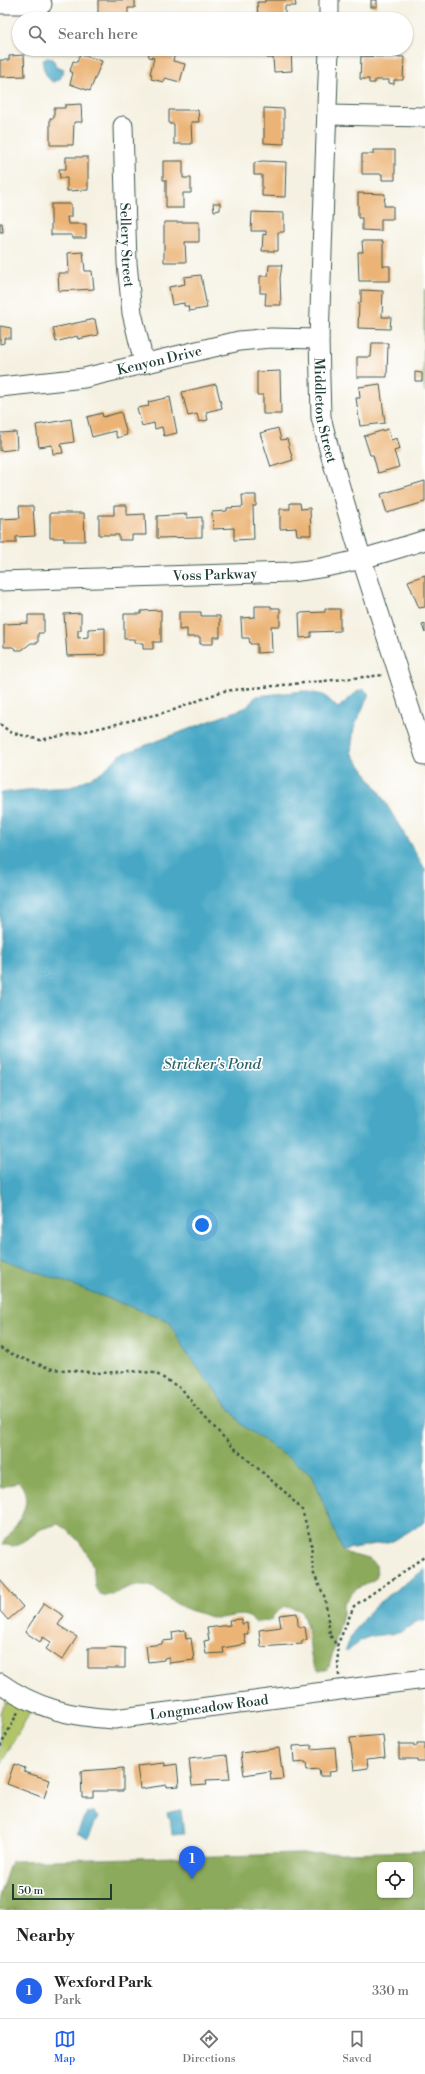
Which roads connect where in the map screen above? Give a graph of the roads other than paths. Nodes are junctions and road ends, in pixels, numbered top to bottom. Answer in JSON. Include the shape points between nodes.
{"nodes":[{"id":1,"x":329,"y":0,"type":"edge"},
{"id":2,"x":0,"y":4,"type":"edge"},
{"id":3,"x":42,"y":4,"type":"dead end"},
{"id":4,"x":329,"y":12,"type":"edge"},
{"id":5,"x":329,"y":56,"type":"edge"},
{"id":6,"x":328,"y":115,"type":"junction"},
{"id":7,"x":425,"y":117,"type":"edge"},
{"id":8,"x":123,"y":126,"type":"dead end"},
{"id":9,"x":319,"y":339,"type":"junction"},
{"id":10,"x":144,"y":363,"type":"junction"},
{"id":11,"x":0,"y":387,"type":"edge"},
{"id":12,"x":425,"y":540,"type":"edge"},
{"id":13,"x":362,"y":560,"type":"junction"},
{"id":14,"x":0,"y":581,"type":"edge"},
{"id":15,"x":425,"y":756,"type":"edge"},
{"id":16,"x":425,"y":1679,"type":"edge"},
{"id":17,"x":0,"y":1683,"type":"edge"}],
"edges":[{"from":1,"to":4,"type":"street"},
{"from":2,"to":3,"type":"street"},
{"from":5,"to":6,"type":"street","name":"Middleton Street"},
{"from":6,"to":7,"type":"street"},
{"from":6,"to":9,"type":"street","name":"Middleton Street"},
{"from":8,"to":10,"type":"street","name":"Sellery Street","via":[[127,263],[132,313]]},
{"from":9,"to":10,"type":"street","name":"Kenyon Drive","via":[[271,338],[239,341]]},
{"from":9,"to":13,"type":"street","name":"Middleton Street","via":[[321,417]]},
{"from":10,"to":11,"type":"street","name":"Kenyon Drive","via":[[84,378]]},
{"from":12,"to":13,"type":"street","name":"Voss Parkway"},
{"from":13,"to":14,"type":"street","name":"Voss Parkway","via":[[316,570],[290,572]]},
{"from":13,"to":15,"type":"street","name":"Middleton Street"},
{"from":16,"to":17,"type":"street","name":"Longmeadow Road","via":[[114,1719],[56,1711],[25,1699]]}]}
